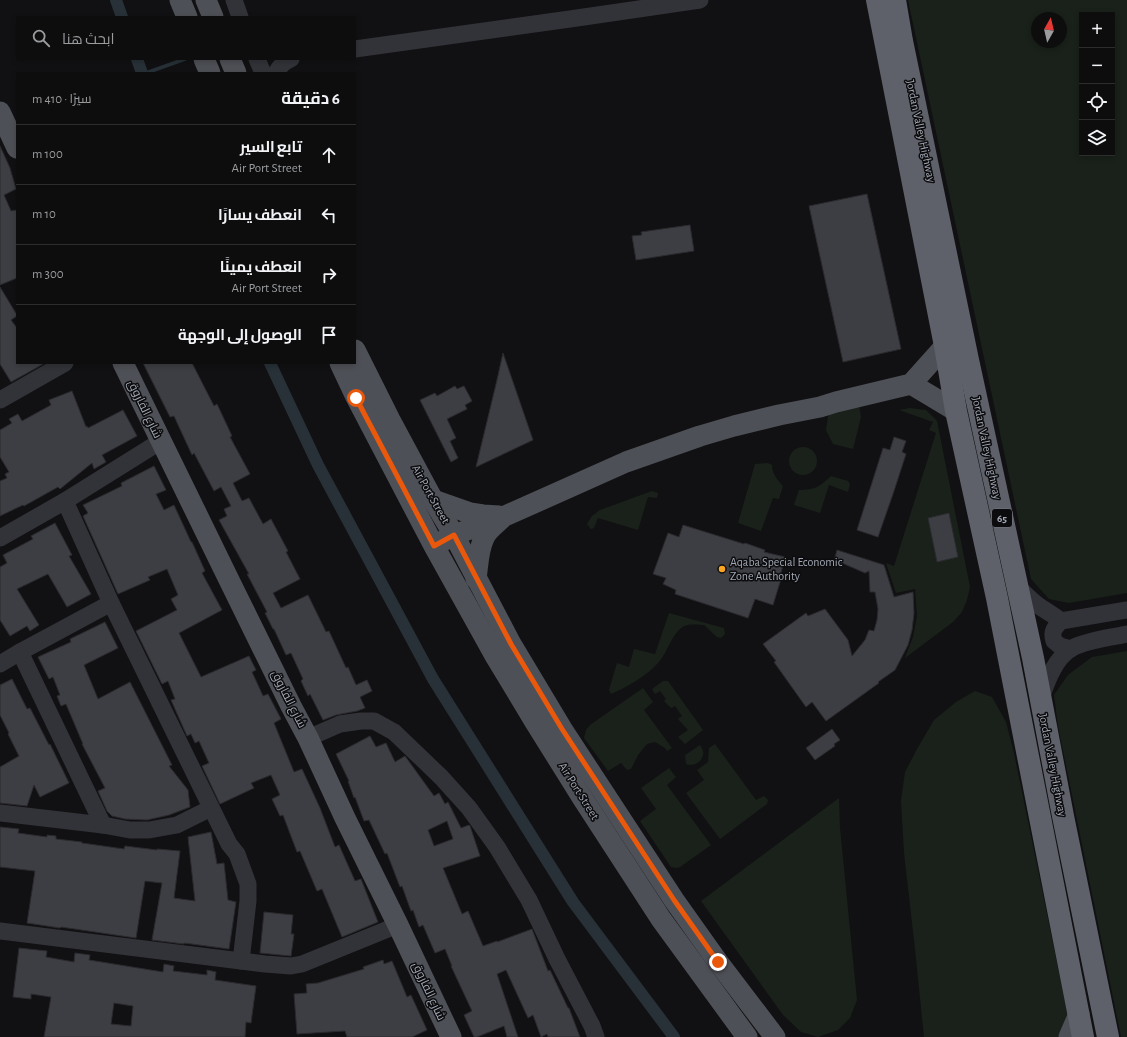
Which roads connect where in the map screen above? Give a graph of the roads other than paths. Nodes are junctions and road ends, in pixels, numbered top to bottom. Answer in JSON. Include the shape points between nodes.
{"nodes":[{"id":1,"x":180,"y":0,"type":"edge"},
{"id":2,"x":206,"y":0,"type":"edge"},
{"id":3,"x":234,"y":0,"type":"edge"},
{"id":4,"x":700,"y":0,"type":"edge"},
{"id":5,"x":876,"y":0,"type":"edge"},
{"id":6,"x":895,"y":0,"type":"edge"},
{"id":7,"x":187,"y":16,"type":"edge"},
{"id":8,"x":213,"y":16,"type":"edge"},
{"id":9,"x":240,"y":16,"type":"edge"},
{"id":10,"x":894,"y":42,"type":"junction"},
{"id":11,"x":356,"y":49,"type":"edge"},
{"id":12,"x":204,"y":60,"type":"edge"},
{"id":13,"x":230,"y":60,"type":"edge"},
{"id":14,"x":257,"y":60,"type":"edge"},
{"id":15,"x":287,"y":60,"type":"edge"},
{"id":16,"x":210,"y":72,"type":"edge"},
{"id":17,"x":236,"y":72,"type":"edge"},
{"id":18,"x":263,"y":72,"type":"edge"},
{"id":19,"x":276,"y":72,"type":"edge"},
{"id":20,"x":0,"y":112,"type":"edge"},
{"id":21,"x":16,"y":146,"type":"edge"},
{"id":22,"x":945,"y":346,"type":"junction"},
{"id":23,"x":356,"y":352,"type":"edge"},
{"id":24,"x":63,"y":364,"type":"edge"},
{"id":25,"x":123,"y":364,"type":"edge"},
{"id":26,"x":340,"y":364,"type":"edge"},
{"id":27,"x":911,"y":384,"type":"junction"},
{"id":28,"x":0,"y":400,"type":"edge"},
{"id":29,"x":956,"y":411,"type":"junction"},
{"id":30,"x":161,"y":441,"type":"junction"},
{"id":31,"x":433,"y":500,"type":"junction"},
{"id":32,"x":66,"y":501,"type":"junction"},
{"id":33,"x":505,"y":516,"type":"junction"},
{"id":34,"x":454,"y":535,"type":"junction"},
{"id":35,"x":0,"y":538,"type":"edge"},
{"id":36,"x":434,"y":546,"type":"junction"},
{"id":37,"x":476,"y":579,"type":"junction"},
{"id":38,"x":1017,"y":586,"type":"junction"},
{"id":39,"x":111,"y":603,"type":"junction"},
{"id":40,"x":1127,"y":610,"type":"edge"},
{"id":41,"x":1060,"y":621,"type":"junction"},
{"id":42,"x":1127,"y":634,"type":"edge"},
{"id":43,"x":1030,"y":646,"type":"junction"},
{"id":44,"x":1071,"y":649,"type":"junction"},
{"id":45,"x":1007,"y":651,"type":"junction"},
{"id":46,"x":20,"y":652,"type":"junction"},
{"id":47,"x":0,"y":664,"type":"edge"},
{"id":48,"x":1041,"y":698,"type":"junction"},
{"id":49,"x":308,"y":738,"type":"junction"},
{"id":50,"x":211,"y":808,"type":"junction"},
{"id":51,"x":0,"y":813,"type":"edge"},
{"id":52,"x":103,"y":825,"type":"junction"},
{"id":53,"x":398,"y":925,"type":"junction"},
{"id":54,"x":0,"y":933,"type":"edge"},
{"id":55,"x":241,"y":961,"type":"junction"},
{"id":56,"x":1079,"y":1014,"type":"junction"},
{"id":57,"x":451,"y":1037,"type":"edge"},
{"id":58,"x":596,"y":1037,"type":"edge"},
{"id":59,"x":746,"y":1037,"type":"edge"},
{"id":60,"x":775,"y":1037,"type":"edge"},
{"id":61,"x":1069,"y":1037,"type":"edge"},
{"id":62,"x":1083,"y":1037,"type":"edge"},
{"id":63,"x":1108,"y":1037,"type":"edge"}],
"edges":[{"from":1,"to":7,"type":"main road"},
{"from":2,"to":8,"type":"main road"},
{"from":3,"to":9,"type":"street"},
{"from":4,"to":11,"type":"street"},
{"from":5,"to":10,"type":"highway","name":"Jordan Valley Highway","number":"65"},
{"from":6,"to":10,"type":"highway","name":"Jordan Valley Highway","number":"65"},
{"from":10,"to":22,"type":"highway","name":"Jordan Valley Highway","number":"65"},
{"from":10,"to":38,"type":"highway","name":"Jordan Valley Highway","number":"65","via":[[968,360]]},
{"from":12,"to":16,"type":"main road"},
{"from":13,"to":17,"type":"main road"},
{"from":14,"to":18,"type":"street"},
{"from":15,"to":19,"type":"street"},
{"from":20,"to":21,"type":"main road"},
{"from":22,"to":27,"type":"main road"},
{"from":22,"to":29,"type":"highway","name":"Jordan Valley Highway","number":"65"},
{"from":23,"to":31,"type":"main road","name":"Air Port Street"},
{"from":24,"to":28,"type":"street"},
{"from":25,"to":30,"type":"main road","name":"شارع الفاروق"},
{"from":26,"to":36,"type":"main road","name":"Air Port Street"},
{"from":27,"to":29,"type":"main road"},
{"from":27,"to":33,"type":"main road","via":[[700,436],[626,462]]},
{"from":29,"to":45,"type":"highway","name":"Jordan Valley Highway","number":"65"},
{"from":30,"to":32,"type":"street"},
{"from":30,"to":49,"type":"main road","name":"شارع الفاروق"},
{"from":31,"to":33,"type":"main road","via":[[470,513]]},
{"from":31,"to":34,"type":"main road","name":"Air Port Street"},
{"from":32,"to":35,"type":"street"},
{"from":32,"to":39,"type":"street"},
{"from":33,"to":34,"type":"main road"},
{"from":33,"to":37,"type":"main road","via":[[484,538],[479,553]]},
{"from":34,"to":36,"type":"main road"},
{"from":34,"to":37,"type":"main road","name":"Air Port Street"},
{"from":36,"to":59,"type":"main road","name":"Air Port Street","via":[[494,654],[583,799],[661,919]]},
{"from":37,"to":60,"type":"main road","name":"Air Port Street","via":[[566,736],[674,900]]},
{"from":38,"to":41,"type":"street"},
{"from":38,"to":43,"type":"highway","name":"Jordan Valley Highway","number":"65"},
{"from":39,"to":46,"type":"street"},
{"from":39,"to":50,"type":"street"},
{"from":40,"to":41,"type":"street"},
{"from":41,"to":44,"type":"street","via":[[1052,632],[1054,641]]},
{"from":42,"to":44,"type":"street"},
{"from":43,"to":45,"type":"highway"},
{"from":43,"to":48,"type":"highway","name":"Jordan Valley Highway","number":"65"},
{"from":44,"to":48,"type":"street","via":[[1053,669]]},
{"from":45,"to":56,"type":"highway","name":"Jordan Valley Highway","number":"65"},
{"from":46,"to":47,"type":"street"},
{"from":46,"to":52,"type":"street"},
{"from":48,"to":63,"type":"highway","name":"Jordan Valley Highway","number":"65"},
{"from":49,"to":53,"type":"main road","name":"شارع الفاروق"},
{"from":49,"to":58,"type":"street","via":[[340,724],[374,721],[394,732],[441,776],[469,808],[497,847],[529,900]]},
{"from":50,"to":52,"type":"street","via":[[177,825],[150,830],[130,830]]},
{"from":50,"to":55,"type":"street","via":[[229,844],[237,854],[248,884]]},
{"from":51,"to":52,"type":"street"},
{"from":53,"to":55,"type":"street","via":[[302,964],[291,966]]},
{"from":53,"to":57,"type":"main road","name":"شارع الفاروق"},
{"from":54,"to":55,"type":"street"},
{"from":56,"to":61,"type":"main road"},
{"from":56,"to":62,"type":"highway","name":"Jordan Valley Highway","number":"65"}]}
